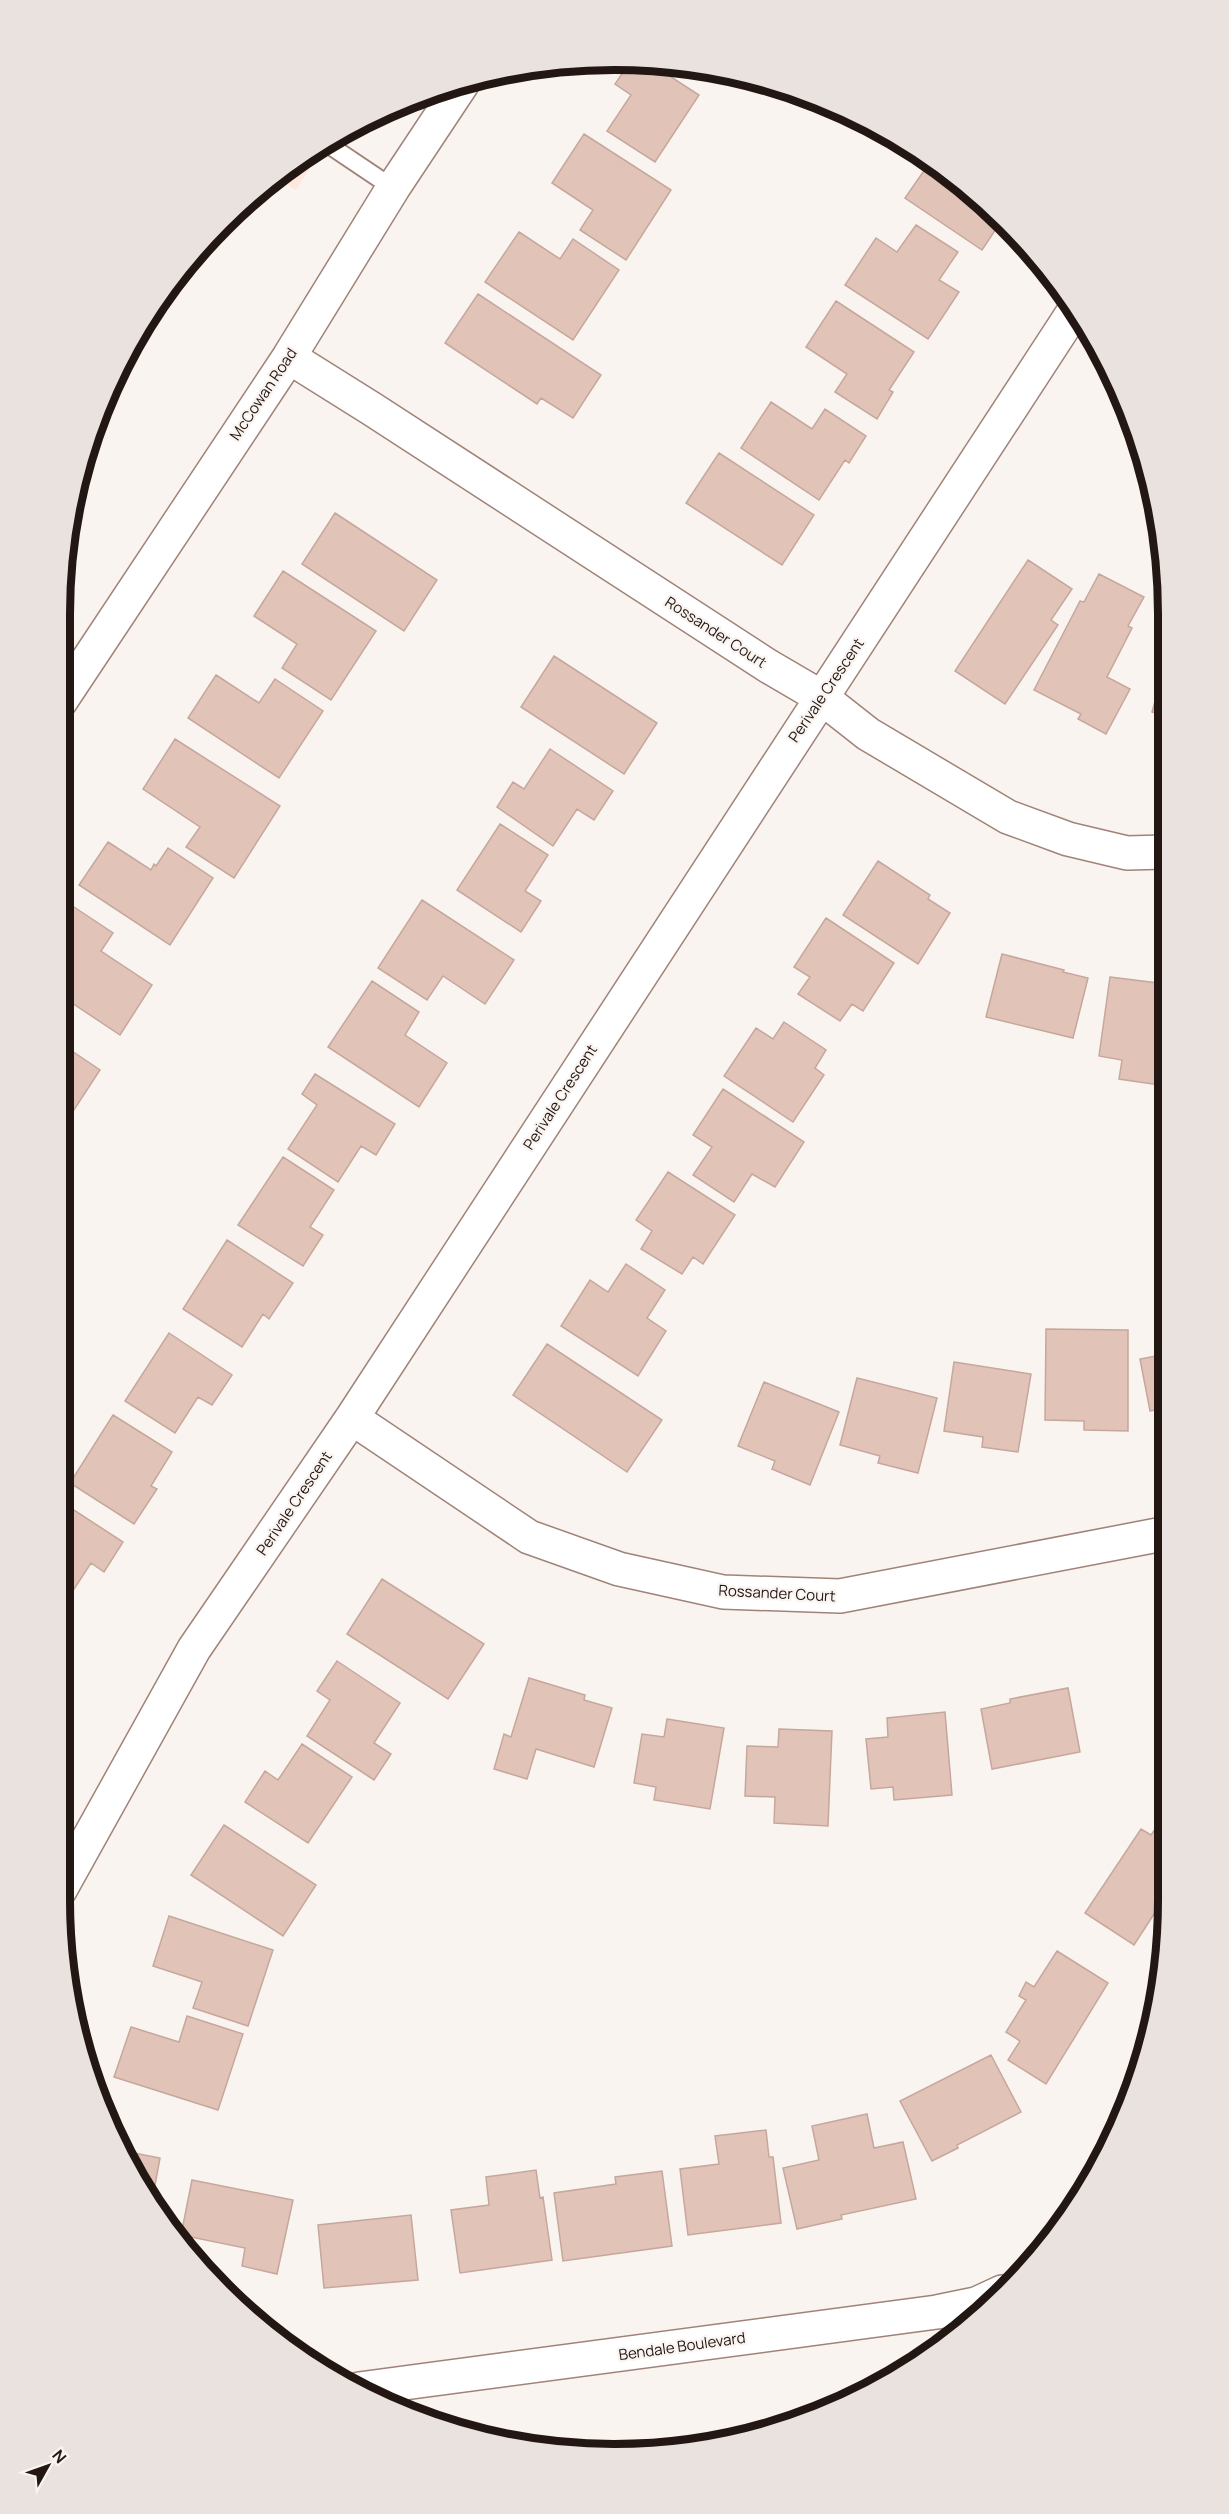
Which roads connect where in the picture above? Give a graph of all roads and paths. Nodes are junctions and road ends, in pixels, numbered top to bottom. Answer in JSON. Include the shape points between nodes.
{"nodes":[{"id":1,"x":455,"y":95,"type":"edge"},
{"id":2,"x":334,"y":148,"type":"edge"},
{"id":3,"x":393,"y":188,"type":"junction"},
{"id":4,"x":1070,"y":317,"type":"edge"},
{"id":5,"x":289,"y":357,"type":"junction"},
{"id":6,"x":71,"y":685,"type":"edge"},
{"id":7,"x":821,"y":698,"type":"junction"},
{"id":8,"x":1158,"y":852,"type":"edge"},
{"id":9,"x":352,"y":1418,"type":"junction"},
{"id":10,"x":1158,"y":1535,"type":"edge"},
{"id":11,"x":71,"y":1870,"type":"edge"},
{"id":12,"x":980,"y":2302,"type":"edge"},
{"id":13,"x":374,"y":2387,"type":"edge"}],
"edges":[{"from":1,"to":3,"type":"street","name":"McCowan Road"},
{"from":2,"to":3,"type":"lane"},
{"from":3,"to":5,"type":"street","name":"McCowan Road"},
{"from":4,"to":7,"type":"street","name":"Perivale Crescent"},
{"from":5,"to":6,"type":"street","name":"McCowan Road"},
{"from":5,"to":7,"type":"street","name":"Rossander Court"},
{"from":7,"to":8,"type":"street","name":"Rossander Court","via":[[868,734],[1008,818],[1068,839],[1127,853]]},
{"from":7,"to":9,"type":"street","name":"Perivale Crescent"},
{"from":9,"to":10,"type":"street","name":"Rossander Court","via":[[529,1537],[619,1569],[723,1592],[840,1596]]},
{"from":9,"to":11,"type":"street","name":"Perivale Crescent","via":[[194,1649]]},
{"from":12,"to":13,"type":"street","name":"Bendale Boulevard","via":[[937,2312]]}]}
